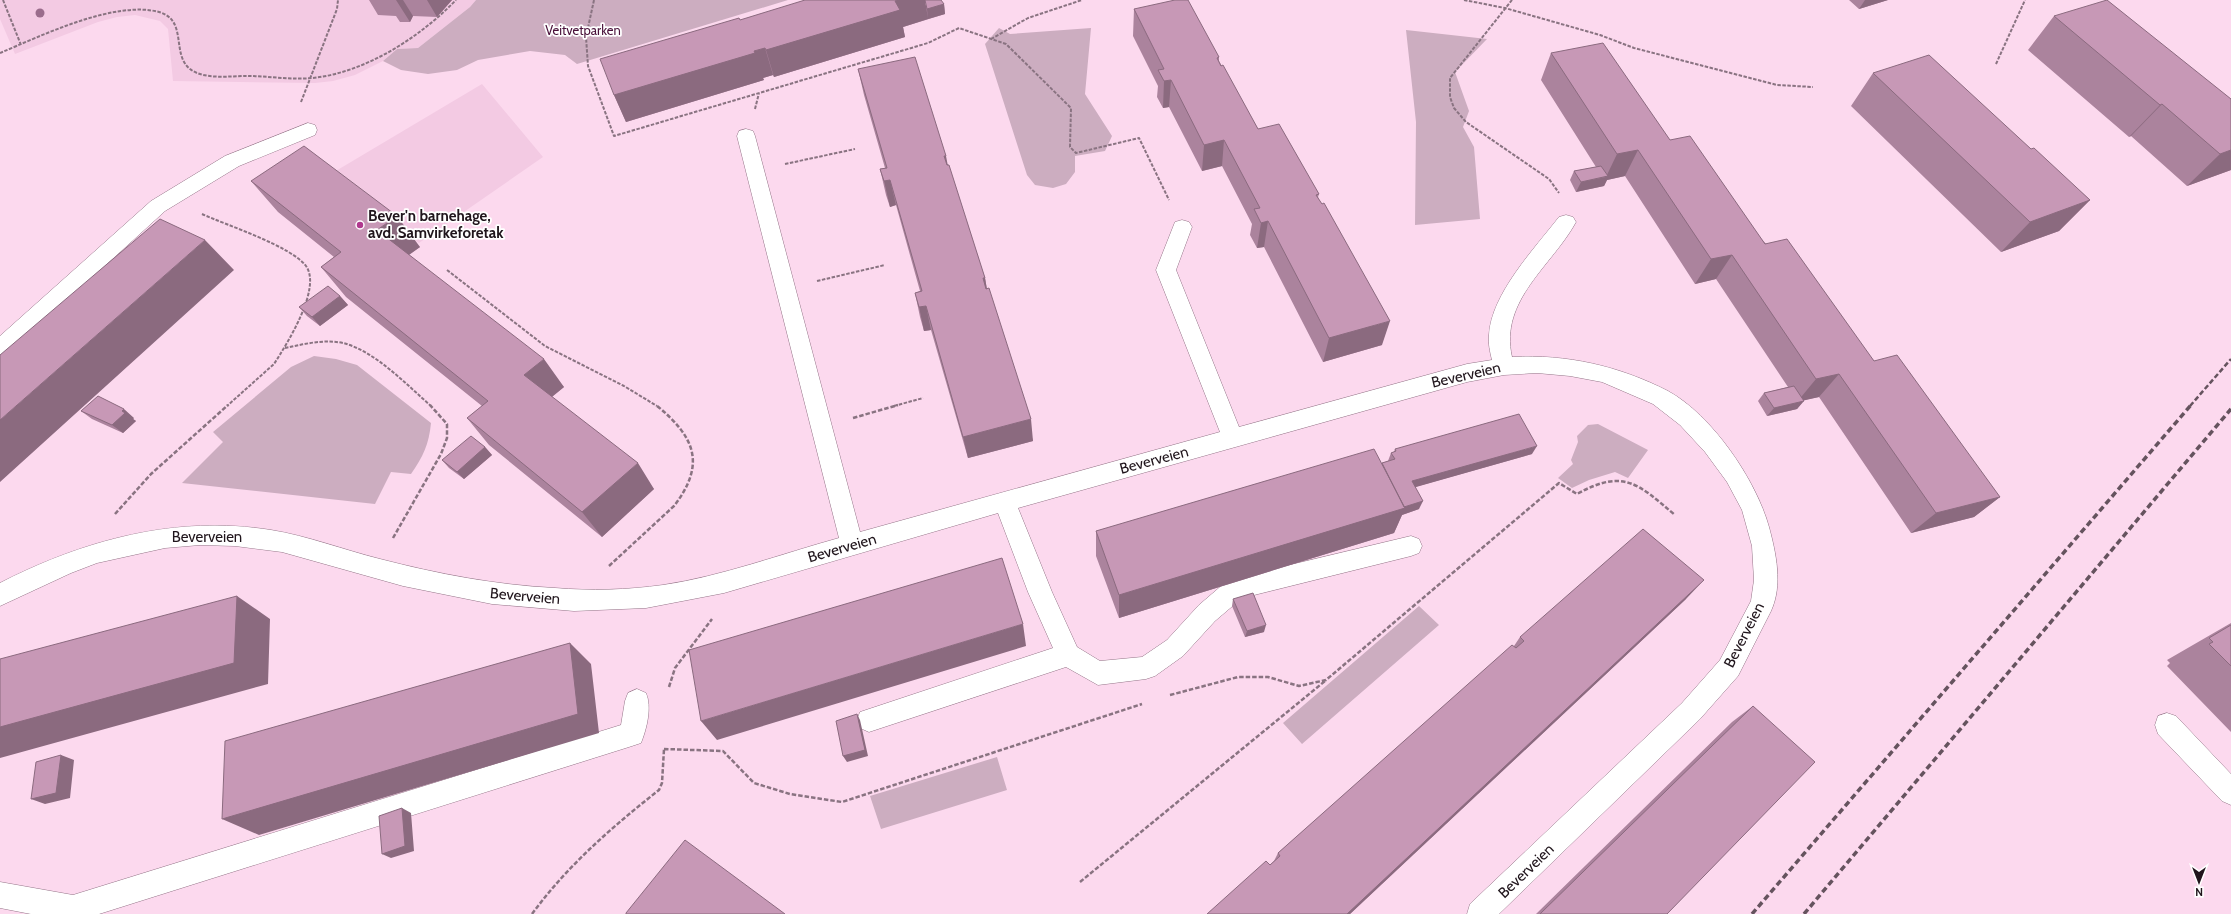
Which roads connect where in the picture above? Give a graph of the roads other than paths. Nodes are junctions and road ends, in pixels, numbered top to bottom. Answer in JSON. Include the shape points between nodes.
{"nodes":[{"id":1,"x":308,"y":130,"type":"dead end"},
{"id":2,"x":746,"y":136,"type":"dead end"},
{"id":3,"x":1566,"y":222,"type":"road end"},
{"id":4,"x":1182,"y":227,"type":"road end"},
{"id":5,"x":0,"y":349,"type":"edge"},
{"id":6,"x":1504,"y":366,"type":"junction"},
{"id":7,"x":1233,"y":438,"type":"junction"},
{"id":8,"x":1005,"y":502,"type":"junction"},
{"id":9,"x":852,"y":544,"type":"junction"},
{"id":10,"x":1410,"y":546,"type":"dead end"},
{"id":11,"x":0,"y":595,"type":"edge"},
{"id":12,"x":1068,"y":655,"type":"junction"},
{"id":13,"x":637,"y":701,"type":"dead end"},
{"id":14,"x":869,"y":720,"type":"dead end"},
{"id":15,"x":2167,"y":725,"type":"dead end"},
{"id":16,"x":2231,"y":792,"type":"edge"},
{"id":17,"x":0,"y":895,"type":"edge"},
{"id":18,"x":74,"y":908,"type":"junction"},
{"id":19,"x":103,"y":914,"type":"edge"},
{"id":20,"x":1480,"y":914,"type":"edge"}],
"edges":[{"from":1,"to":5,"type":"street","via":[[232,161],[158,206]]},
{"from":2,"to":9,"type":"street"},
{"from":3,"to":6,"type":"street","via":[[1510,299],[1503,315],[1499,332]]},
{"from":4,"to":7,"type":"street","via":[[1166,270]]},
{"from":6,"to":7,"type":"street","name":"Beverveien","via":[[1467,373]]},
{"from":6,"to":20,"type":"street","name":"Beverveien","via":[[1544,364],[1605,374],[1661,398],[1688,419],[1713,445],[1735,475],[1753,509],[1763,546],[1766,580],[1762,602],[1729,668],[1691,710]]},
{"from":7,"to":8,"type":"street","name":"Beverveien"},
{"from":8,"to":9,"type":"street","name":"Beverveien"},
{"from":8,"to":12,"type":"street"},
{"from":9,"to":11,"type":"street","name":"Beverveien","via":[[682,592],[646,598],[585,600],[485,593],[375,568],[275,541],[196,534],[163,537],[94,554],[63,564]]},
{"from":10,"to":12,"type":"street","via":[[1235,589],[1206,613],[1175,648],[1146,668],[1098,673]]},
{"from":12,"to":14,"type":"street"},
{"from":13,"to":18,"type":"street","via":[[632,734]]},
{"from":15,"to":16,"type":"street"},
{"from":17,"to":18,"type":"street"},
{"from":18,"to":19,"type":"street"}]}
